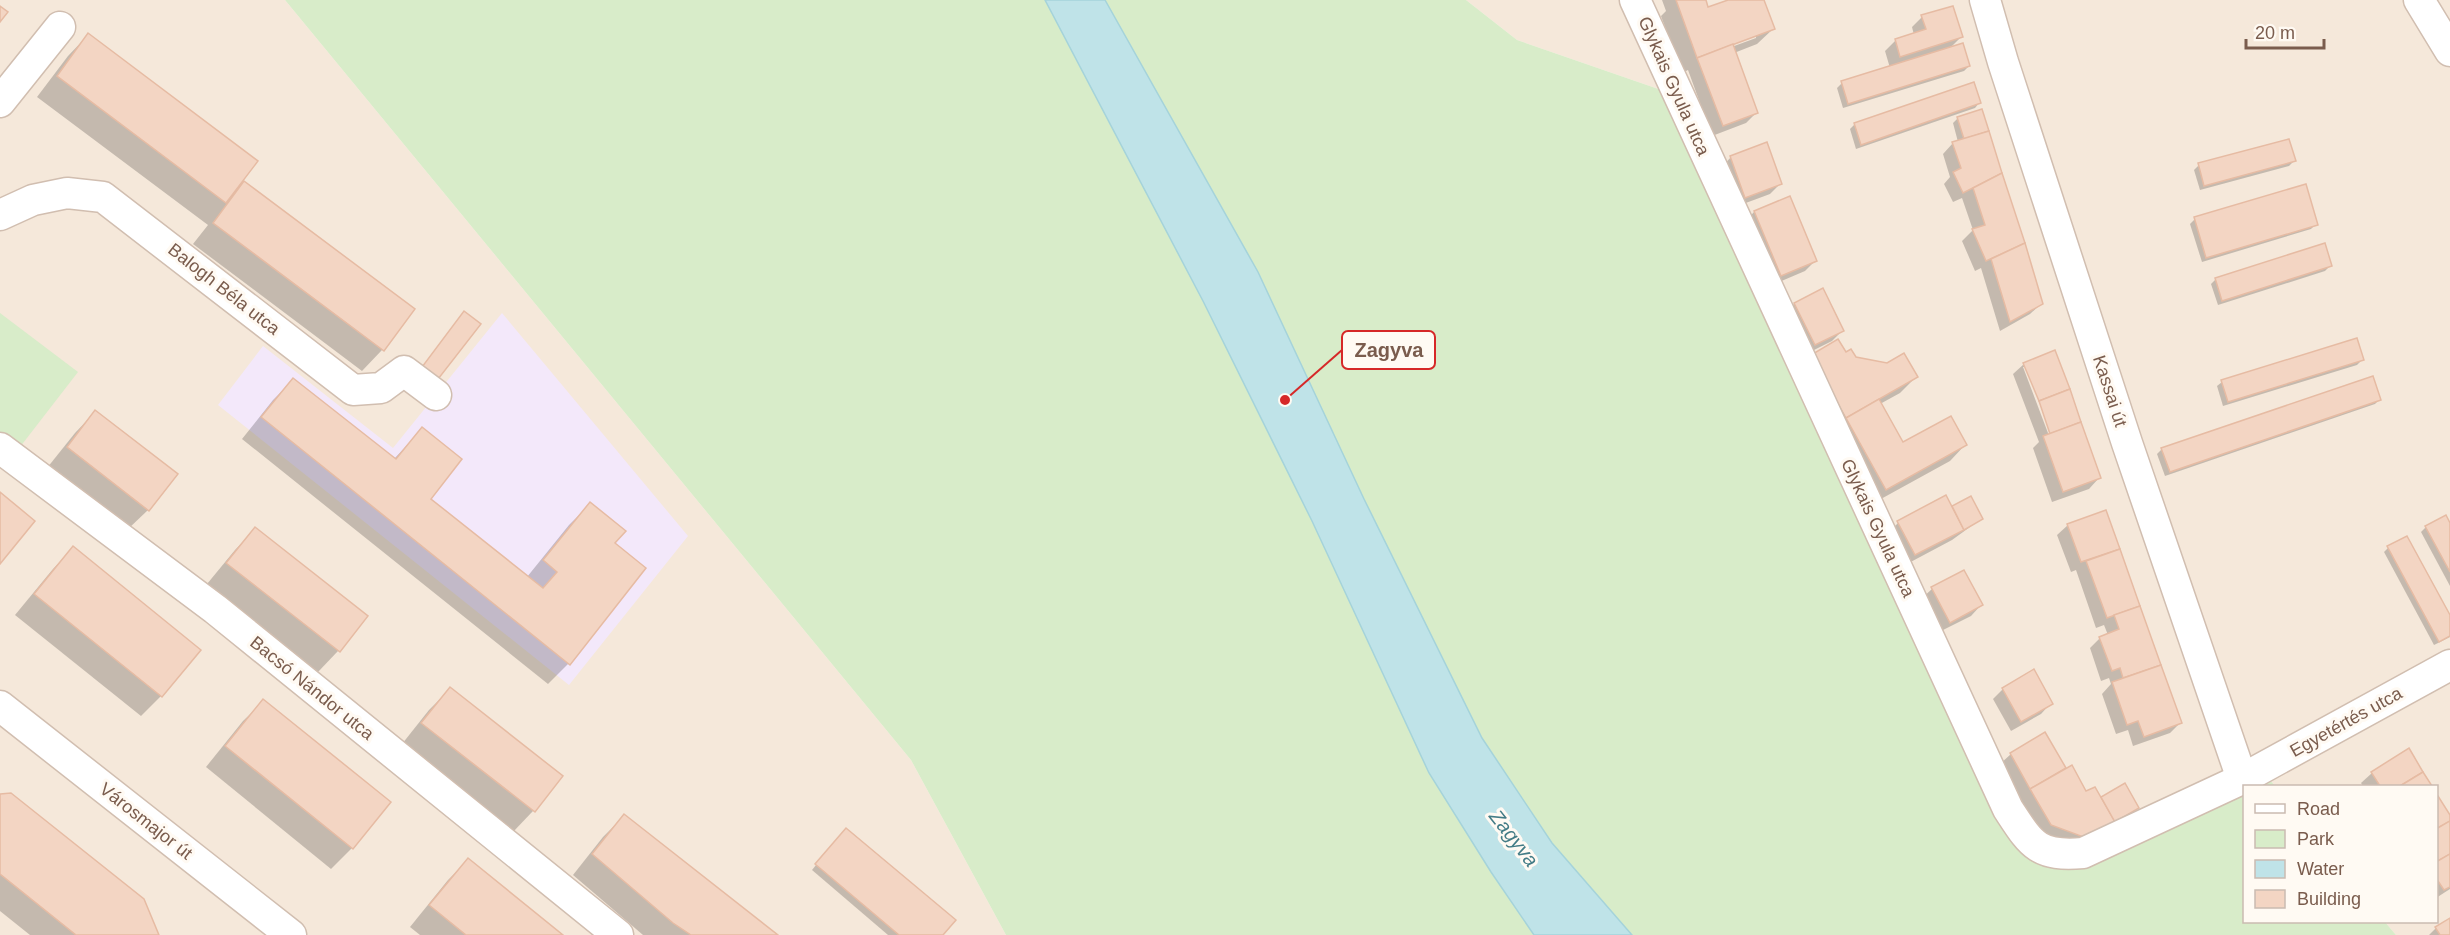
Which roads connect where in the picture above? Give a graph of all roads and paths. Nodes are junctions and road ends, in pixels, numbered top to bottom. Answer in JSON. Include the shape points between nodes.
{"nodes":[{"id":1,"x":1635,"y":0,"type":"edge"},
{"id":2,"x":1985,"y":0,"type":"edge"},
{"id":3,"x":2419,"y":0,"type":"edge"},
{"id":4,"x":60,"y":27,"type":"dead end"},
{"id":5,"x":2450,"y":51,"type":"edge"},
{"id":6,"x":0,"y":102,"type":"edge"},
{"id":7,"x":0,"y":215,"type":"edge"},
{"id":8,"x":436,"y":395,"type":"dead end"},
{"id":9,"x":0,"y":448,"type":"edge"},
{"id":10,"x":2450,"y":665,"type":"edge"},
{"id":11,"x":0,"y":706,"type":"edge"},
{"id":12,"x":2242,"y":779,"type":"junction"},
{"id":13,"x":277,"y":931,"type":"edge"},
{"id":14,"x":618,"y":935,"type":"edge"}],
"edges":[{"from":1,"to":12,"type":"street","name":"Glykais Gyula utca","via":[[2003,798],[2031,843],[2048,852],[2083,853]]},
{"from":2,"to":12,"type":"street","name":"Kassai út","via":[[2127,443]]},
{"from":3,"to":5,"type":"street"},
{"from":4,"to":6,"type":"street"},
{"from":7,"to":8,"type":"street","name":"Balogh Béla utca","via":[[33,200],[68,193],[103,196],[353,390],[381,388],[404,371]]},
{"from":9,"to":14,"type":"street","name":"Bacsó Nándor utca","via":[[215,609]]},
{"from":10,"to":12,"type":"street","name":"Egyetértés utca"},
{"from":11,"to":13,"type":"street","name":"Városmajor út"}]}
